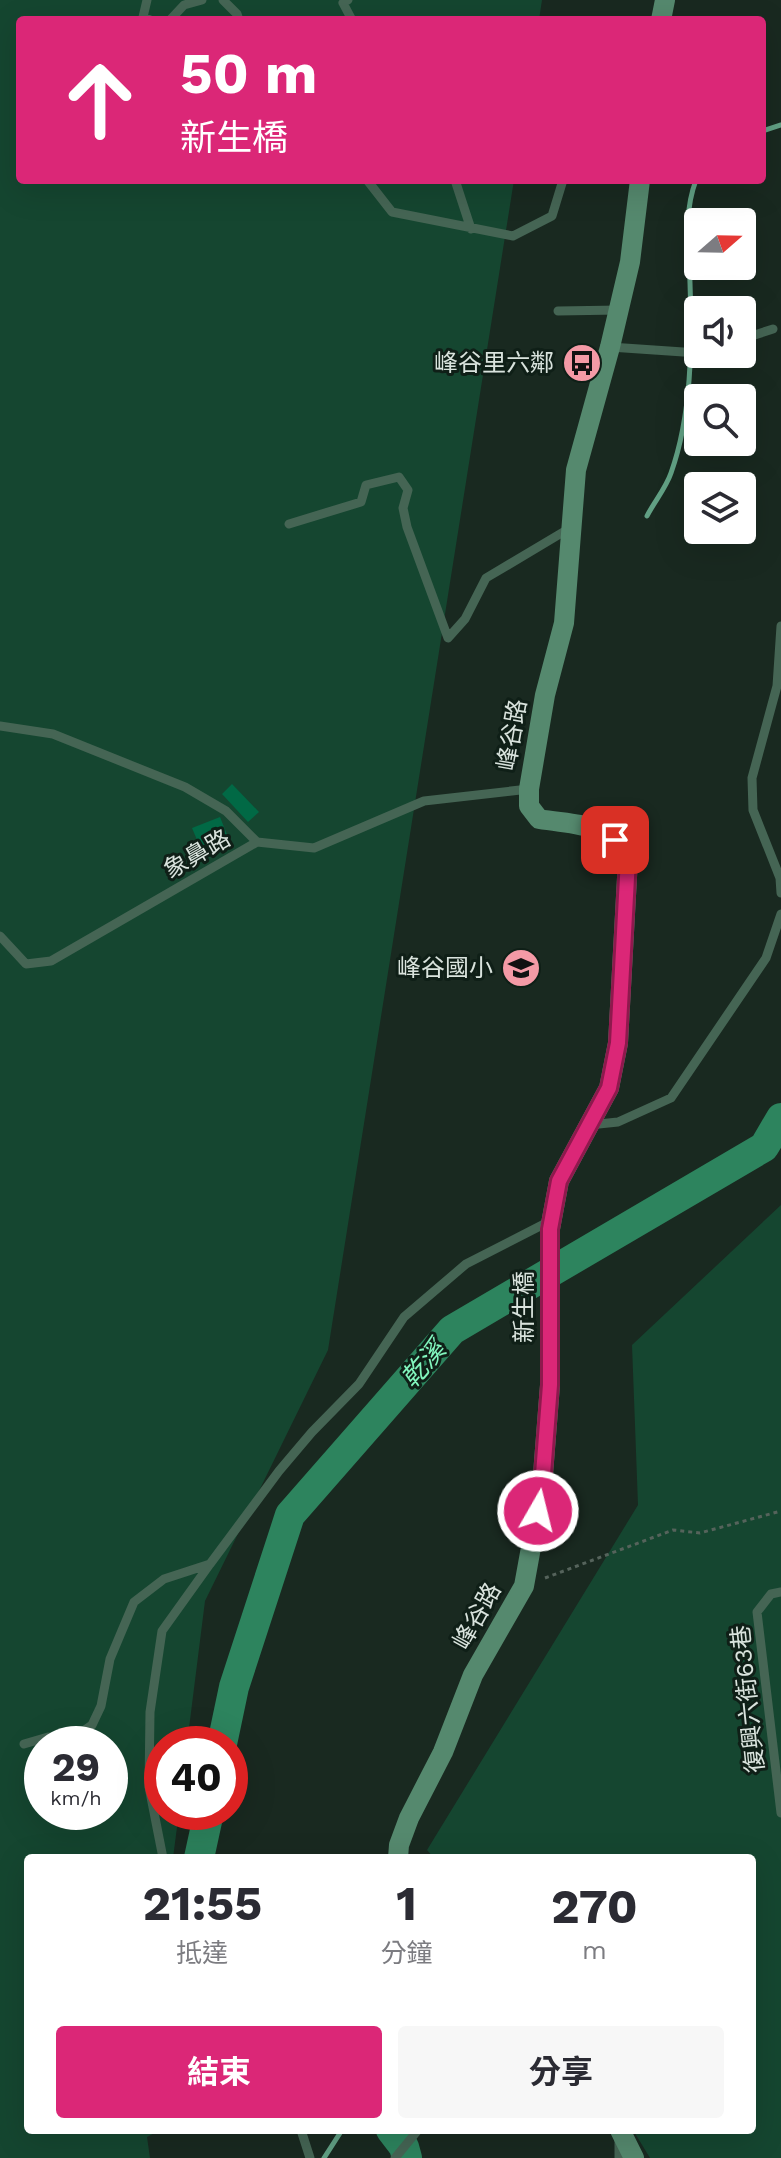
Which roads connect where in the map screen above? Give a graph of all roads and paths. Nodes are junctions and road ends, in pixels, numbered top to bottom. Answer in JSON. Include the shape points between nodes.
{"nodes":[{"id":1,"x":202,"y":0,"type":"edge"},
{"id":2,"x":223,"y":0,"type":"edge"},
{"id":3,"x":348,"y":0,"type":"edge"},
{"id":4,"x":174,"y":16,"type":"edge"},
{"id":5,"x":238,"y":16,"type":"edge"},
{"id":6,"x":350,"y":16,"type":"edge"},
{"id":7,"x":370,"y":184,"type":"edge"},
{"id":8,"x":456,"y":184,"type":"edge"},
{"id":9,"x":562,"y":184,"type":"edge"},
{"id":10,"x":640,"y":184,"type":"edge"},
{"id":11,"x":471,"y":229,"type":"junction"},
{"id":12,"x":619,"y":310,"type":"junction"},
{"id":13,"x":558,"y":311,"type":"dead end"},
{"id":14,"x":773,"y":329,"type":"dead end"},
{"id":15,"x":756,"y":334,"type":"edge"},
{"id":16,"x":610,"y":347,"type":"junction"},
{"id":17,"x":684,"y":352,"type":"edge"},
{"id":18,"x":289,"y":524,"type":"dead end"},
{"id":19,"x":572,"y":526,"type":"junction"},
{"id":20,"x":781,"y":626,"type":"edge"},
{"id":21,"x":0,"y":726,"type":"edge"},
{"id":22,"x":529,"y":789,"type":"junction"},
{"id":23,"x":257,"y":842,"type":"junction"},
{"id":24,"x":781,"y":893,"type":"edge"},
{"id":25,"x":781,"y":914,"type":"edge"},
{"id":26,"x":0,"y":936,"type":"edge"},
{"id":27,"x":589,"y":1125,"type":"junction"},
{"id":28,"x":550,"y":1224,"type":"junction"},
{"id":29,"x":550,"y":1385,"type":"joint"},
{"id":30,"x":781,"y":1511,"type":"edge"},
{"id":31,"x":210,"y":1564,"type":"junction"},
{"id":32,"x":524,"y":1586,"type":"junction"},
{"id":33,"x":781,"y":1592,"type":"edge"},
{"id":34,"x":91,"y":1726,"type":"edge"},
{"id":35,"x":781,"y":1813,"type":"edge"},
{"id":36,"x":162,"y":1854,"type":"edge"},
{"id":37,"x":399,"y":1854,"type":"edge"},
{"id":38,"x":302,"y":2134,"type":"edge"},
{"id":39,"x":415,"y":2134,"type":"edge"},
{"id":40,"x":620,"y":2134,"type":"edge"},
{"id":41,"x":622,"y":2134,"type":"edge"},
{"id":42,"x":310,"y":2158,"type":"edge"},
{"id":43,"x":395,"y":2158,"type":"edge"},
{"id":44,"x":619,"y":2158,"type":"edge"},
{"id":45,"x":634,"y":2158,"type":"edge"}],
"edges":[{"from":1,"to":4,"type":"lane","via":[[184,5]]},
{"from":2,"to":5,"type":"lane"},
{"from":3,"to":6,"type":"lane","via":[[343,3]]},
{"from":7,"to":11,"type":"lane","via":[[392,212]]},
{"from":8,"to":11,"type":"lane"},
{"from":9,"to":11,"type":"lane","via":[[552,216],[513,236]]},
{"from":10,"to":12,"type":"street","name":"峰谷路"},
{"from":12,"to":13,"type":"lane"},
{"from":12,"to":16,"type":"street","name":"峰谷路"},
{"from":14,"to":15,"type":"lane"},
{"from":16,"to":17,"type":"lane"},
{"from":16,"to":19,"type":"street","name":"峰谷路","via":[[576,470]]},
{"from":18,"to":19,"type":"lane","via":[[361,502],[366,485],[399,477],[408,490],[403,508],[407,527],[448,638],[465,619],[486,578]]},
{"from":19,"to":22,"type":"street","name":"峰谷路","via":[[564,623]]},
{"from":20,"to":24,"type":"lane","via":[[777,686],[752,778],[753,810]]},
{"from":21,"to":23,"type":"lane","via":[[53,734],[185,787],[226,811]]},
{"from":22,"to":23,"type":"lane","name":"象鼻路","via":[[424,801],[314,848]]},
{"from":22,"to":27,"type":"street","name":"峰谷路","via":[[529,806],[539,819],[597,828],[615,840],[628,859],[618,1043],[609,1088]]},
{"from":23,"to":26,"type":"lane","name":"象鼻路","via":[[51,961],[26,964]]},
{"from":25,"to":27,"type":"lane","via":[[766,958],[671,1098],[618,1122]]},
{"from":27,"to":28,"type":"street","name":"峰谷路","via":[[559,1181]]},
{"from":28,"to":29,"type":"street","name":"新生橋"},
{"from":28,"to":31,"type":"lane","via":[[466,1264],[404,1317],[359,1384],[296,1452]]},
{"from":29,"to":32,"type":"street","name":"峰谷路","via":[[542,1487]]},
{"from":30,"to":32,"type":"path","via":[[700,1533],[673,1530]]},
{"from":31,"to":34,"type":"lane","via":[[164,1579],[134,1602]]},
{"from":31,"to":36,"type":"lane","via":[[162,1631],[150,1712],[149,1787]]},
{"from":32,"to":37,"type":"street","name":"峰谷路","via":[[473,1675],[443,1752],[409,1818]]},
{"from":33,"to":35,"type":"lane","name":"復興六街63巷","via":[[771,1594],[757,1612]]},
{"from":38,"to":42,"type":"lane"},
{"from":39,"to":43,"type":"lane"},
{"from":40,"to":44,"type":"lane"},
{"from":41,"to":45,"type":"street"}]}
